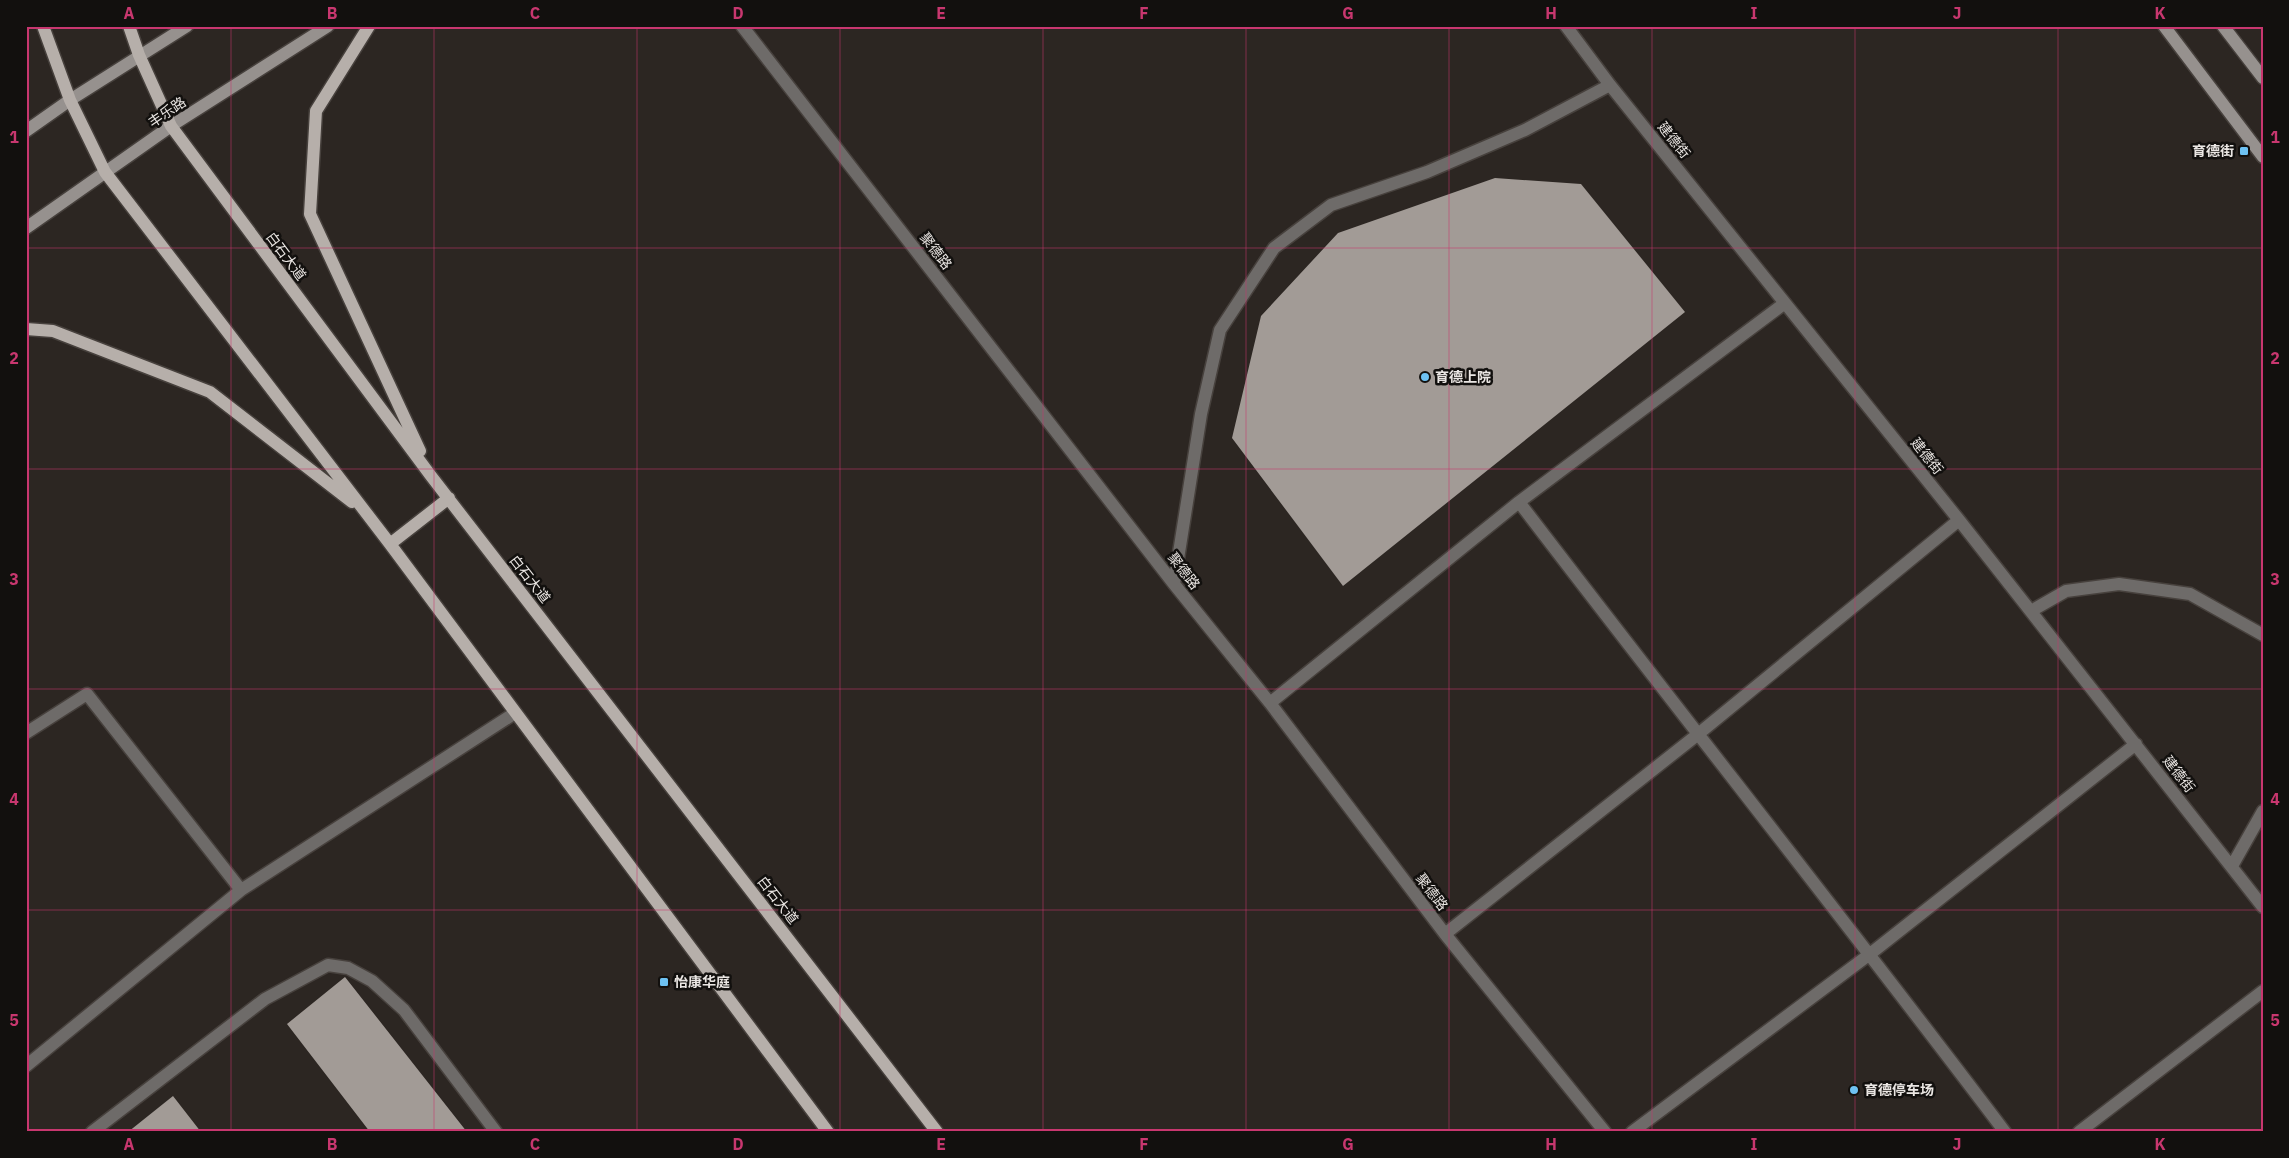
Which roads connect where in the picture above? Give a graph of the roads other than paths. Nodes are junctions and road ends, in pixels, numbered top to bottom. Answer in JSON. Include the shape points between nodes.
{"nodes":[{"id":1,"x":42,"y":26,"type":"edge"},
{"id":2,"x":129,"y":26,"type":"edge"},
{"id":3,"x":187,"y":26,"type":"edge"},
{"id":4,"x":328,"y":26,"type":"edge"},
{"id":5,"x":369,"y":26,"type":"edge"},
{"id":6,"x":742,"y":26,"type":"edge"},
{"id":7,"x":1566,"y":26,"type":"edge"},
{"id":8,"x":2164,"y":26,"type":"edge"},
{"id":9,"x":2223,"y":26,"type":"edge"},
{"id":10,"x":139,"y":55,"type":"junction"},
{"id":11,"x":2263,"y":78,"type":"edge"},
{"id":12,"x":1610,"y":85,"type":"junction"},
{"id":13,"x":70,"y":100,"type":"junction"},
{"id":14,"x":171,"y":126,"type":"junction"},
{"id":15,"x":26,"y":131,"type":"edge"},
{"id":16,"x":2263,"y":157,"type":"edge"},
{"id":17,"x":105,"y":172,"type":"junction"},
{"id":18,"x":26,"y":228,"type":"edge"},
{"id":19,"x":1785,"y":303,"type":"junction"},
{"id":20,"x":26,"y":329,"type":"edge"},
{"id":21,"x":431,"y":476,"type":"junction"},
{"id":22,"x":449,"y":498,"type":"junction"},
{"id":23,"x":1519,"y":502,"type":"junction"},
{"id":24,"x":365,"y":513,"type":"junction"},
{"id":25,"x":1959,"y":520,"type":"junction"},
{"id":26,"x":390,"y":544,"type":"junction"},
{"id":27,"x":1174,"y":584,"type":"junction"},
{"id":28,"x":2031,"y":611,"type":"junction"},
{"id":29,"x":2263,"y":635,"type":"edge"},
{"id":30,"x":1270,"y":702,"type":"junction"},
{"id":31,"x":515,"y":713,"type":"junction"},
{"id":32,"x":26,"y":733,"type":"edge"},
{"id":33,"x":1697,"y":735,"type":"junction"},
{"id":34,"x":2136,"y":744,"type":"junction"},
{"id":35,"x":2263,"y":811,"type":"edge"},
{"id":36,"x":2232,"y":866,"type":"junction"},
{"id":37,"x":241,"y":890,"type":"junction"},
{"id":38,"x":2263,"y":907,"type":"edge"},
{"id":39,"x":1446,"y":934,"type":"junction"},
{"id":40,"x":1870,"y":954,"type":"junction"},
{"id":41,"x":2263,"y":991,"type":"edge"},
{"id":42,"x":26,"y":1066,"type":"edge"},
{"id":43,"x":92,"y":1132,"type":"edge"},
{"id":44,"x":496,"y":1132,"type":"edge"},
{"id":45,"x":828,"y":1132,"type":"edge"},
{"id":46,"x":937,"y":1132,"type":"edge"},
{"id":47,"x":1606,"y":1132,"type":"edge"},
{"id":48,"x":1632,"y":1132,"type":"edge"},
{"id":49,"x":2005,"y":1132,"type":"edge"},
{"id":50,"x":2079,"y":1132,"type":"edge"}],
"edges":[{"from":1,"to":13,"type":"main road"},
{"from":2,"to":10,"type":"main road","name":"白石大道"},
{"from":3,"to":10,"type":"main road"},
{"from":4,"to":14,"type":"main road","name":"丰乐路"},
{"from":5,"to":21,"type":"main road","via":[[316,111],[310,214]]},
{"from":6,"to":27,"type":"street","name":"聚德路"},
{"from":7,"to":12,"type":"street","name":"建德街"},
{"from":8,"to":16,"type":"main road"},
{"from":9,"to":11,"type":"main road"},
{"from":10,"to":13,"type":"main road"},
{"from":10,"to":14,"type":"main road","name":"白石大道"},
{"from":12,"to":19,"type":"street","name":"建德街"},
{"from":12,"to":27,"type":"street","via":[[1525,130],[1427,172],[1331,205],[1274,248],[1220,330],[1201,414]]},
{"from":13,"to":15,"type":"main road"},
{"from":13,"to":17,"type":"main road"},
{"from":14,"to":17,"type":"main road","name":"丰乐路"},
{"from":14,"to":21,"type":"main road","name":"白石大道"},
{"from":17,"to":18,"type":"main road","name":"丰乐路"},
{"from":17,"to":24,"type":"main road"},
{"from":19,"to":23,"type":"street"},
{"from":19,"to":25,"type":"street","name":"建德街"},
{"from":20,"to":24,"type":"main road","via":[[53,331],[210,392]]},
{"from":21,"to":22,"type":"main road","name":"白石大道"},
{"from":22,"to":26,"type":"main road"},
{"from":22,"to":46,"type":"main road","name":"白石大道"},
{"from":23,"to":30,"type":"street"},
{"from":23,"to":33,"type":"street"},
{"from":24,"to":26,"type":"main road"},
{"from":25,"to":28,"type":"street","name":"建德街"},
{"from":25,"to":33,"type":"street"},
{"from":26,"to":31,"type":"main road"},
{"from":27,"to":30,"type":"street","name":"聚德路"},
{"from":28,"to":29,"type":"street","via":[[2066,591],[2119,584],[2190,594]]},
{"from":28,"to":34,"type":"street","name":"建德街"},
{"from":30,"to":39,"type":"street","name":"聚德路"},
{"from":31,"to":37,"type":"street"},
{"from":31,"to":45,"type":"main road"},
{"from":32,"to":37,"type":"street","via":[[87,694]]},
{"from":33,"to":39,"type":"street"},
{"from":33,"to":40,"type":"street"},
{"from":34,"to":36,"type":"street","name":"建德街"},
{"from":34,"to":40,"type":"street"},
{"from":35,"to":36,"type":"street"},
{"from":36,"to":38,"type":"street","name":"建德街"},
{"from":37,"to":42,"type":"street"},
{"from":39,"to":47,"type":"street","name":"聚德路"},
{"from":40,"to":48,"type":"street"},
{"from":40,"to":49,"type":"street"},
{"from":41,"to":50,"type":"street"},
{"from":43,"to":44,"type":"street","via":[[265,999],[328,965],[348,968],[372,981],[404,1010]]}]}
